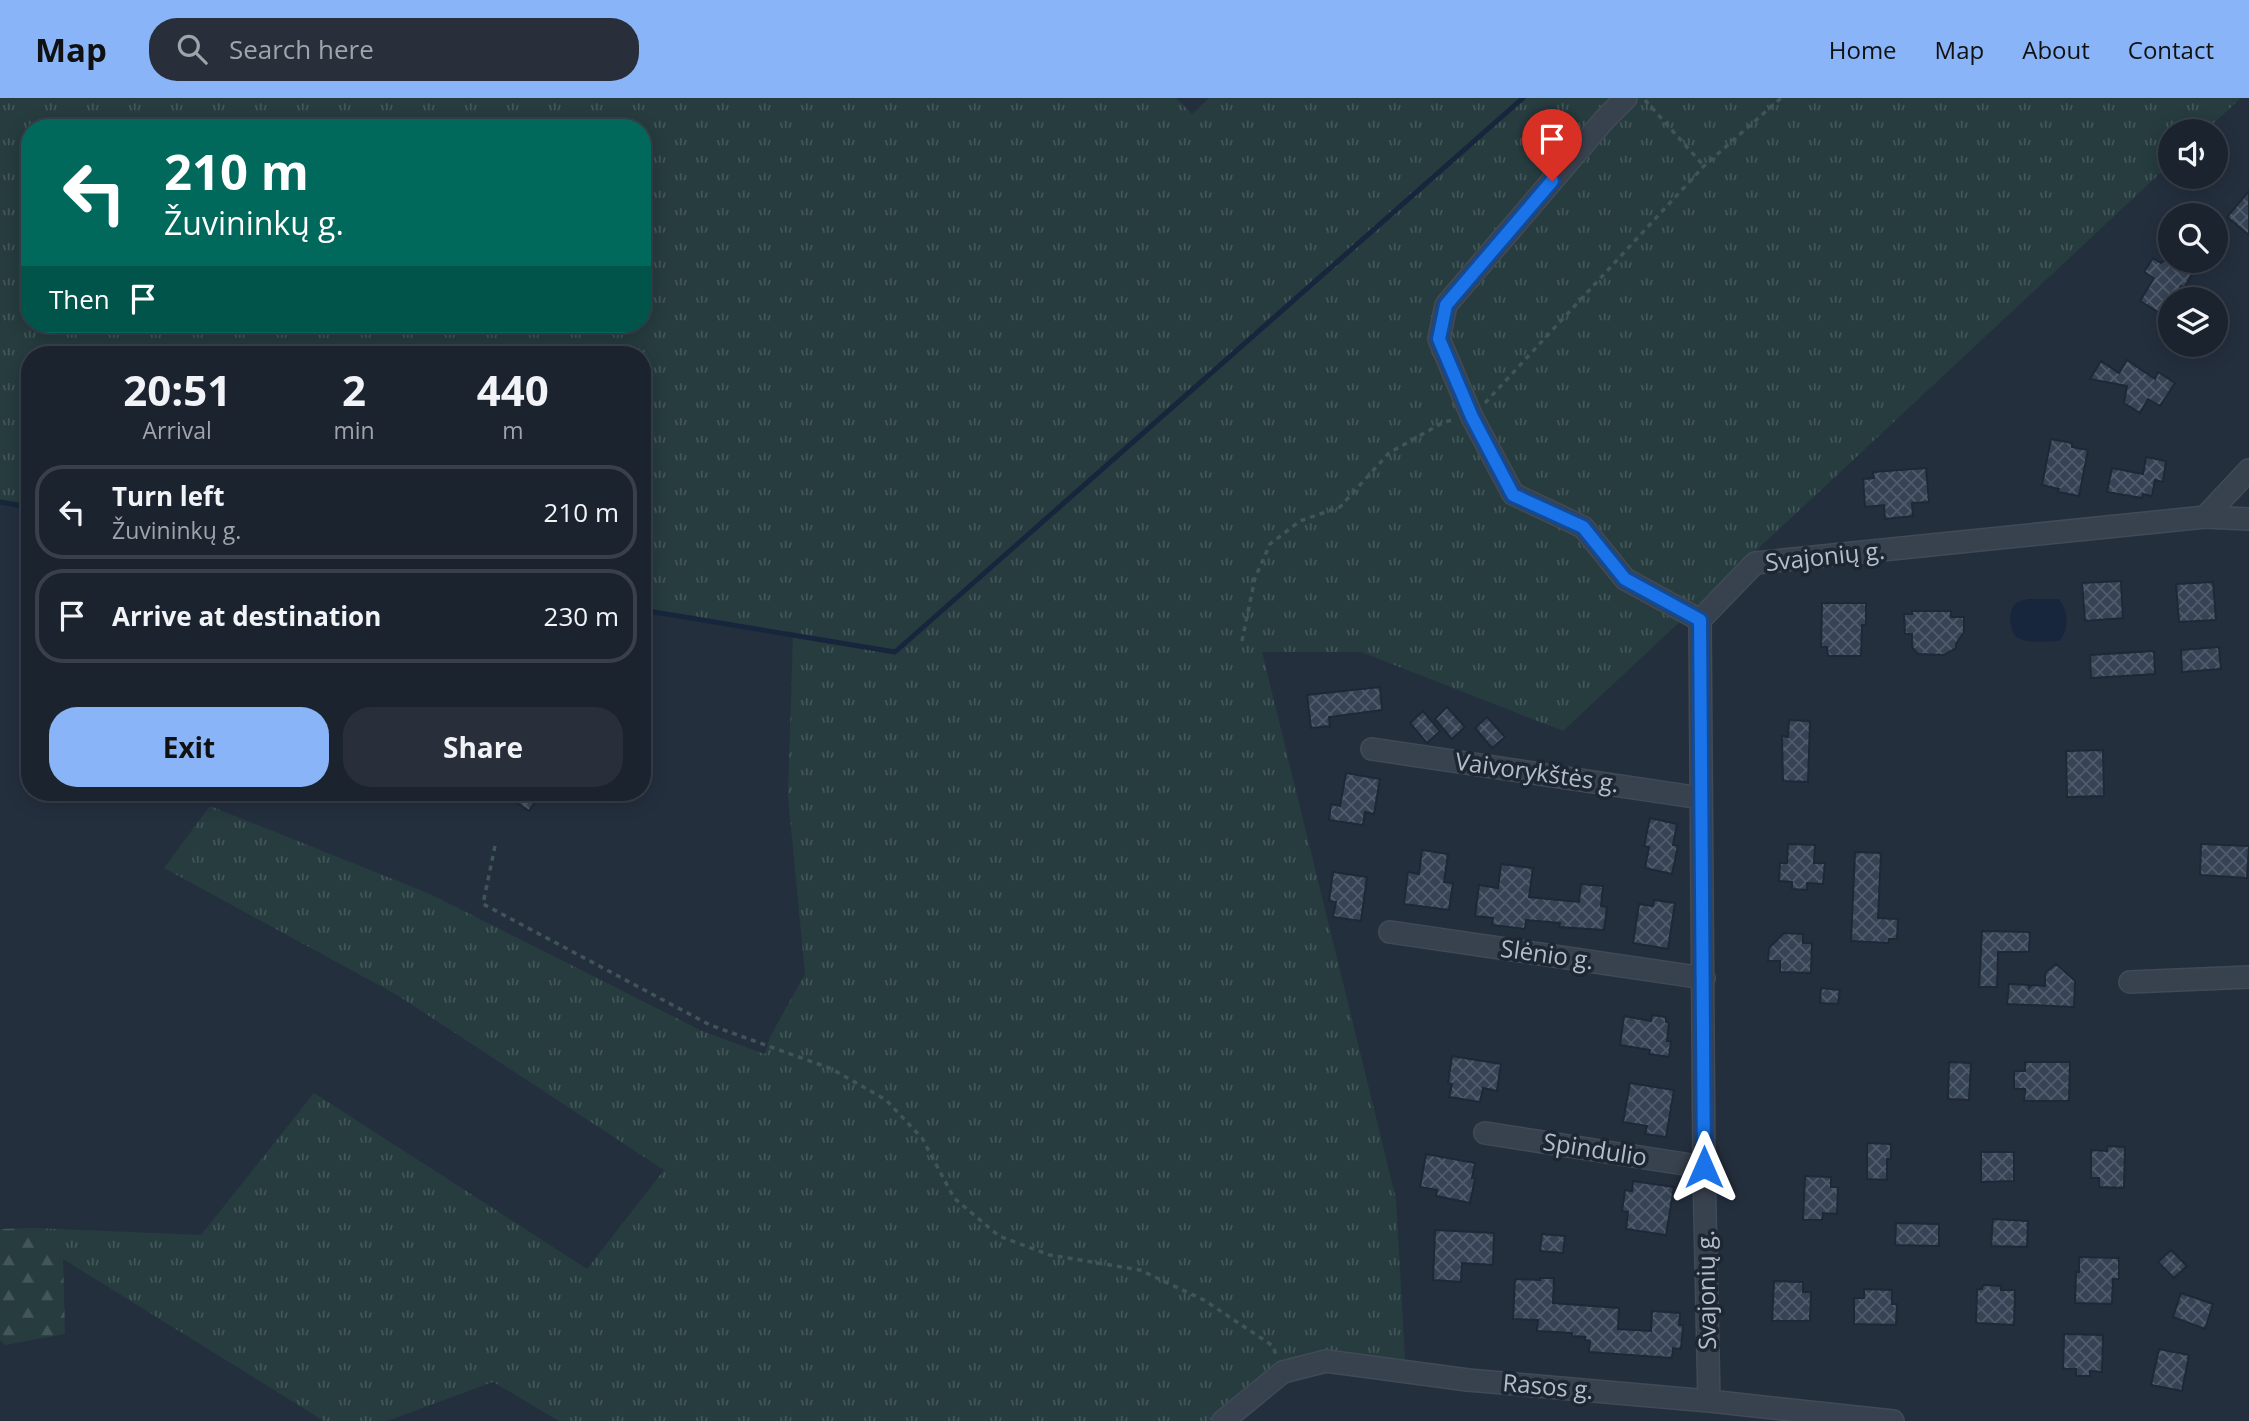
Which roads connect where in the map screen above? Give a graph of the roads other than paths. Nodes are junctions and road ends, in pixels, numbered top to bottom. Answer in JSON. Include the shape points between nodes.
{"nodes":[{"id":1,"x":1626,"y":98,"type":"edge"},
{"id":2,"x":2249,"y":470,"type":"edge"},
{"id":3,"x":2205,"y":517,"type":"junction"},
{"id":4,"x":2249,"y":519,"type":"edge"},
{"id":5,"x":1700,"y":620,"type":"junction"},
{"id":6,"x":1372,"y":749,"type":"dead end"},
{"id":7,"x":1702,"y":798,"type":"junction"},
{"id":8,"x":1390,"y":932,"type":"dead end"},
{"id":9,"x":2249,"y":977,"type":"edge"},
{"id":10,"x":1704,"y":978,"type":"junction"},
{"id":11,"x":2130,"y":982,"type":"dead end"},
{"id":12,"x":1485,"y":1133,"type":"dead end"},
{"id":13,"x":1704,"y":1167,"type":"junction"},
{"id":14,"x":1709,"y":1401,"type":"junction"},
{"id":15,"x":1223,"y":1421,"type":"edge"},
{"id":16,"x":1893,"y":1421,"type":"edge"}],
"edges":[{"from":1,"to":5,"type":"street","via":[[1446,305],[1439,339],[1472,417],[1513,495],[1583,527],[1625,579]]},
{"from":2,"to":3,"type":"street"},
{"from":3,"to":4,"type":"street","name":"Svajonių g."},
{"from":3,"to":5,"type":"street","name":"Svajonių g.","via":[[1755,563]]},
{"from":5,"to":7,"type":"street","name":"Svajonių g."},
{"from":6,"to":7,"type":"street","name":"Vaivorykštės g."},
{"from":7,"to":10,"type":"street","name":"Svajonių g."},
{"from":8,"to":10,"type":"street","name":"Slėnio g."},
{"from":9,"to":11,"type":"street"},
{"from":10,"to":13,"type":"street","name":"Svajonių g."},
{"from":12,"to":13,"type":"street","name":"Spindulio"},
{"from":13,"to":14,"type":"street","name":"Svajonių g."},
{"from":14,"to":15,"type":"street","name":"Rasos g.","via":[[1468,1380],[1326,1361],[1283,1372]]},
{"from":14,"to":16,"type":"street","name":"Rasos g."}]}
